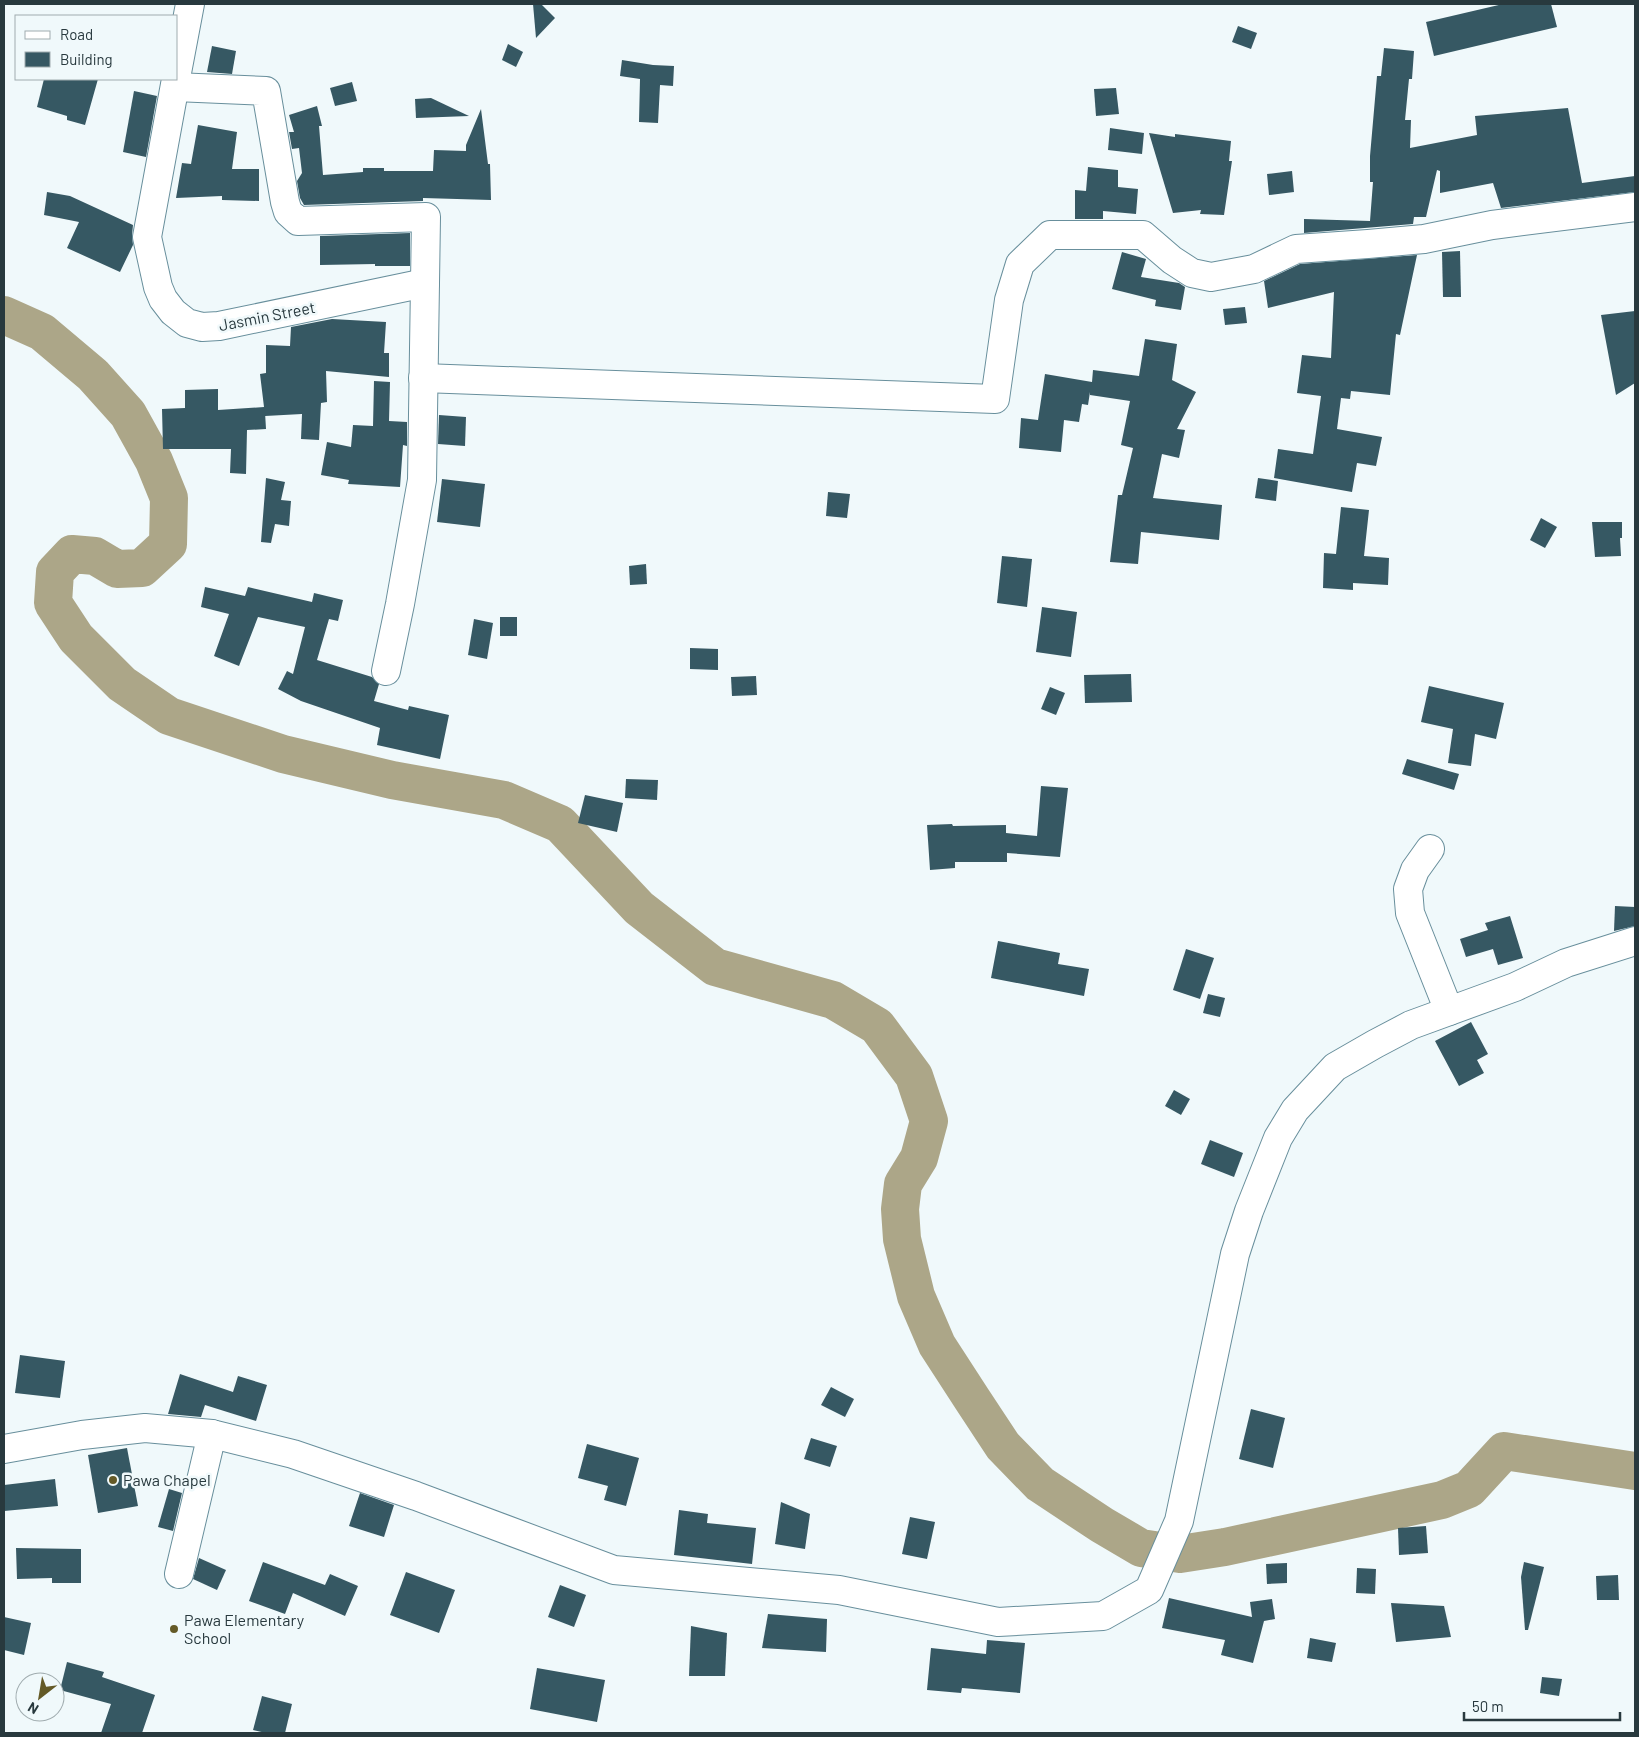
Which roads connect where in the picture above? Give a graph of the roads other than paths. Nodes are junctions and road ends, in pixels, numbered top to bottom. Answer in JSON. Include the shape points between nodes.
{"nodes":[{"id":1,"x":190,"y":4,"type":"edge"},
{"id":2,"x":178,"y":70,"type":"edge"},
{"id":3,"x":176,"y":81,"type":"edge"},
{"id":4,"x":1635,"y":207,"type":"edge"},
{"id":5,"x":425,"y":283,"type":"junction"},
{"id":6,"x":423,"y":378,"type":"junction"},
{"id":7,"x":386,"y":672,"type":"dead end"},
{"id":8,"x":1430,"y":849,"type":"dead end"},
{"id":9,"x":1635,"y":941,"type":"edge"},
{"id":10,"x":1449,"y":1011,"type":"junction"},
{"id":11,"x":212,"y":1434,"type":"junction"},
{"id":12,"x":4,"y":1449,"type":"edge"},
{"id":13,"x":179,"y":1574,"type":"dead end"}],
"edges":[{"from":1,"to":2,"type":"street","name":"Jasmin Street"},
{"from":3,"to":5,"type":"street","via":[[266,91],[285,202],[288,212],[298,221],[426,217]]},
{"from":3,"to":5,"type":"street","name":"Jasmin Street","via":[[147,238],[158,287],[173,312],[187,323],[202,327],[219,326]]},
{"from":4,"to":6,"type":"street","via":[[1492,225],[1424,239],[1296,249],[1254,269],[1211,277],[1192,273],[1143,235],[1050,235],[1020,264],[1008,300],[995,399]]},
{"from":5,"to":6,"type":"street"},
{"from":6,"to":7,"type":"street","via":[[422,480]]},
{"from":8,"to":10,"type":"street","via":[[1415,870],[1408,889],[1410,913]]},
{"from":9,"to":10,"type":"street","via":[[1566,963],[1515,987]]},
{"from":10,"to":11,"type":"street","via":[[1411,1025],[1335,1067],[1295,1110],[1278,1138],[1235,1254],[1178,1521],[1149,1590],[1103,1616],[998,1622],[839,1590],[614,1570],[301,1457]]},
{"from":11,"to":12,"type":"street","via":[[146,1428]]},
{"from":11,"to":13,"type":"street"}]}
